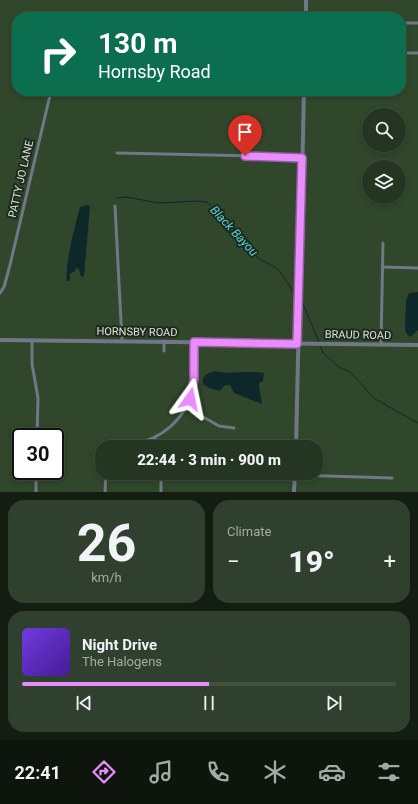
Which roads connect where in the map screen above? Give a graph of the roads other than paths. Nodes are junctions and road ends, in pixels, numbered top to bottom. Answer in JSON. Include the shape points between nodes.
{"nodes":[{"id":1,"x":306,"y":0,"type":"edge"},
{"id":2,"x":306,"y":12,"type":"edge"},
{"id":3,"x":406,"y":23,"type":"edge"},
{"id":4,"x":418,"y":23,"type":"edge"},
{"id":5,"x":406,"y":53,"type":"edge"},
{"id":6,"x":418,"y":53,"type":"edge"},
{"id":7,"x":50,"y":96,"type":"edge"},
{"id":8,"x":304,"y":96,"type":"edge"},
{"id":9,"x":117,"y":153,"type":"dead end"},
{"id":10,"x":302,"y":158,"type":"junction"},
{"id":11,"x":115,"y":206,"type":"dead end"},
{"id":12,"x":383,"y":243,"type":"dead end"},
{"id":13,"x":382,"y":267,"type":"junction"},
{"id":14,"x":418,"y":268,"type":"edge"},
{"id":15,"x":0,"y":294,"type":"edge"},
{"id":16,"x":0,"y":340,"type":"edge"},
{"id":17,"x":32,"y":340,"type":"junction"},
{"id":18,"x":122,"y":341,"type":"junction"},
{"id":19,"x":164,"y":341,"type":"junction"},
{"id":20,"x":194,"y":342,"type":"junction"},
{"id":21,"x":297,"y":344,"type":"junction"},
{"id":22,"x":381,"y":345,"type":"junction"},
{"id":23,"x":418,"y":345,"type":"edge"},
{"id":24,"x":164,"y":351,"type":"dead end"},
{"id":25,"x":186,"y":407,"type":"junction"},
{"id":26,"x":37,"y":428,"type":"edge"},
{"id":27,"x":234,"y":428,"type":"dead end"},
{"id":28,"x":155,"y":438,"type":"joint"},
{"id":29,"x":147,"y":440,"type":"edge"},
{"id":30,"x":296,"y":440,"type":"edge"},
{"id":31,"x":323,"y":475,"type":"edge"},
{"id":32,"x":392,"y":478,"type":"dead end"},
{"id":33,"x":36,"y":480,"type":"edge"},
{"id":34,"x":106,"y":480,"type":"edge"},
{"id":35,"x":161,"y":480,"type":"edge"},
{"id":36,"x":295,"y":480,"type":"edge"},
{"id":37,"x":36,"y":492,"type":"edge"},
{"id":38,"x":105,"y":492,"type":"edge"},
{"id":39,"x":161,"y":492,"type":"edge"},
{"id":40,"x":294,"y":492,"type":"edge"}],
"edges":[{"from":1,"to":2,"type":"street"},
{"from":3,"to":4,"type":"street"},
{"from":5,"to":6,"type":"street"},
{"from":7,"to":15,"type":"street","name":"PATTY JO LANE","via":[[10,265]]},
{"from":8,"to":10,"type":"street"},
{"from":9,"to":10,"type":"street"},
{"from":10,"to":21,"type":"street"},
{"from":11,"to":18,"type":"street"},
{"from":12,"to":13,"type":"street"},
{"from":13,"to":14,"type":"street"},
{"from":13,"to":22,"type":"street"},
{"from":16,"to":17,"type":"street","name":"HORNSBY ROAD"},
{"from":17,"to":18,"type":"street","name":"HORNSBY ROAD"},
{"from":17,"to":26,"type":"street","via":[[32,364],[38,398]]},
{"from":18,"to":19,"type":"street","name":"HORNSBY ROAD"},
{"from":19,"to":20,"type":"street","name":"HORNSBY ROAD"},
{"from":19,"to":24,"type":"street"},
{"from":20,"to":21,"type":"street","name":"HORNSBY ROAD"},
{"from":20,"to":25,"type":"street","via":[[194,379]]},
{"from":21,"to":22,"type":"street","name":"BRAUD ROAD"},
{"from":21,"to":30,"type":"street"},
{"from":22,"to":23,"type":"street","name":"BRAUD ROAD"},
{"from":25,"to":27,"type":"street","via":[[219,426]]},
{"from":25,"to":28,"type":"street","via":[[171,426]]},
{"from":28,"to":29,"type":"street"},
{"from":31,"to":32,"type":"street"},
{"from":33,"to":37,"type":"street"},
{"from":34,"to":38,"type":"street"},
{"from":35,"to":39,"type":"street"},
{"from":36,"to":40,"type":"street"}]}
